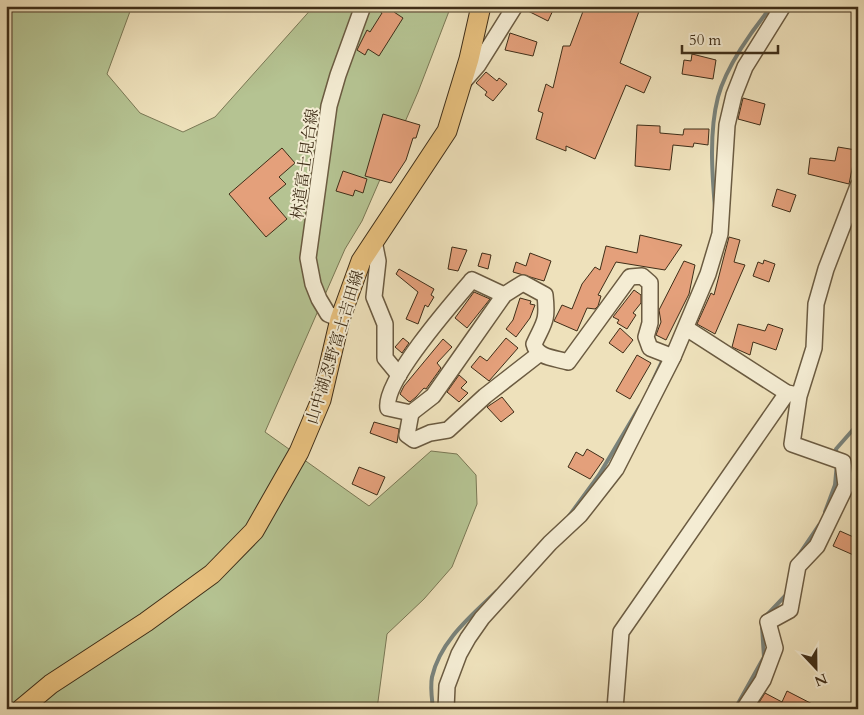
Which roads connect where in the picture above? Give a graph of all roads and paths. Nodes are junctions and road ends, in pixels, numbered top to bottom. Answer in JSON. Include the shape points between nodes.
{"nodes":[{"id":1,"x":363,"y":6,"type":"edge"},
{"id":2,"x":481,"y":6,"type":"edge"},
{"id":3,"x":515,"y":6,"type":"edge"},
{"id":4,"x":783,"y":6,"type":"edge"},
{"id":5,"x":461,"y":85,"type":"junction"},
{"id":6,"x":858,"y":186,"type":"edge"},
{"id":7,"x":374,"y":241,"type":"junction"},
{"id":8,"x":504,"y":295,"type":"junction"},
{"id":9,"x":340,"y":319,"type":"junction"},
{"id":10,"x":686,"y":328,"type":"junction"},
{"id":11,"x":540,"y":354,"type":"junction"},
{"id":12,"x":673,"y":357,"type":"junction"},
{"id":13,"x":398,"y":375,"type":"junction"},
{"id":14,"x":793,"y":394,"type":"junction"},
{"id":15,"x":411,"y":413,"type":"junction"},
{"id":16,"x":21,"y":709,"type":"edge"},
{"id":17,"x":446,"y":709,"type":"edge"},
{"id":18,"x":614,"y":709,"type":"edge"},
{"id":19,"x":744,"y":709,"type":"edge"}],
"edges":[{"from":1,"to":9,"type":"street","name":"林道富士見台線","via":[[329,106],[308,258],[318,299],[328,314]]},
{"from":2,"to":5,"type":"main road","name":"山中湖忍野富士吉田線"},
{"from":3,"to":5,"type":"street"},
{"from":4,"to":10,"type":"street","via":[[745,66],[734,95],[727,124],[720,234]]},
{"from":5,"to":7,"type":"main road","name":"山中湖忍野富士吉田線","via":[[447,131]]},
{"from":6,"to":14,"type":"street","via":[[816,304],[814,348]]},
{"from":7,"to":9,"type":"main road","name":"山中湖忍野富士吉田線","via":[[361,261]]},
{"from":7,"to":13,"type":"street","via":[[378,262],[374,296],[385,324],[385,358]]},
{"from":8,"to":11,"type":"street","via":[[523,283],[545,295],[545,326],[534,344]]},
{"from":8,"to":13,"type":"street","via":[[472,280],[443,313]]},
{"from":8,"to":15,"type":"street","via":[[433,396]]},
{"from":9,"to":16,"type":"main road","name":"山中湖忍野富士吉田線","via":[[321,400],[299,452],[254,531],[212,574],[51,684]]},
{"from":10,"to":12,"type":"street"},
{"from":10,"to":14,"type":"street"},
{"from":11,"to":12,"type":"street","via":[[568,362],[630,277],[642,276],[650,283],[650,323],[646,337],[650,348]]},
{"from":11,"to":15,"type":"street","via":[[479,401],[448,430],[414,440],[407,434]]},
{"from":12,"to":17,"type":"street","via":[[616,469],[580,515],[550,543],[468,638],[447,686]]},
{"from":13,"to":15,"type":"street","via":[[386,399],[388,408]]},
{"from":14,"to":18,"type":"street","via":[[621,632]]},
{"from":14,"to":19,"type":"street","via":[[792,444],[842,462],[846,486],[818,546],[798,566],[790,610],[768,622],[775,648],[763,680]]}]}
